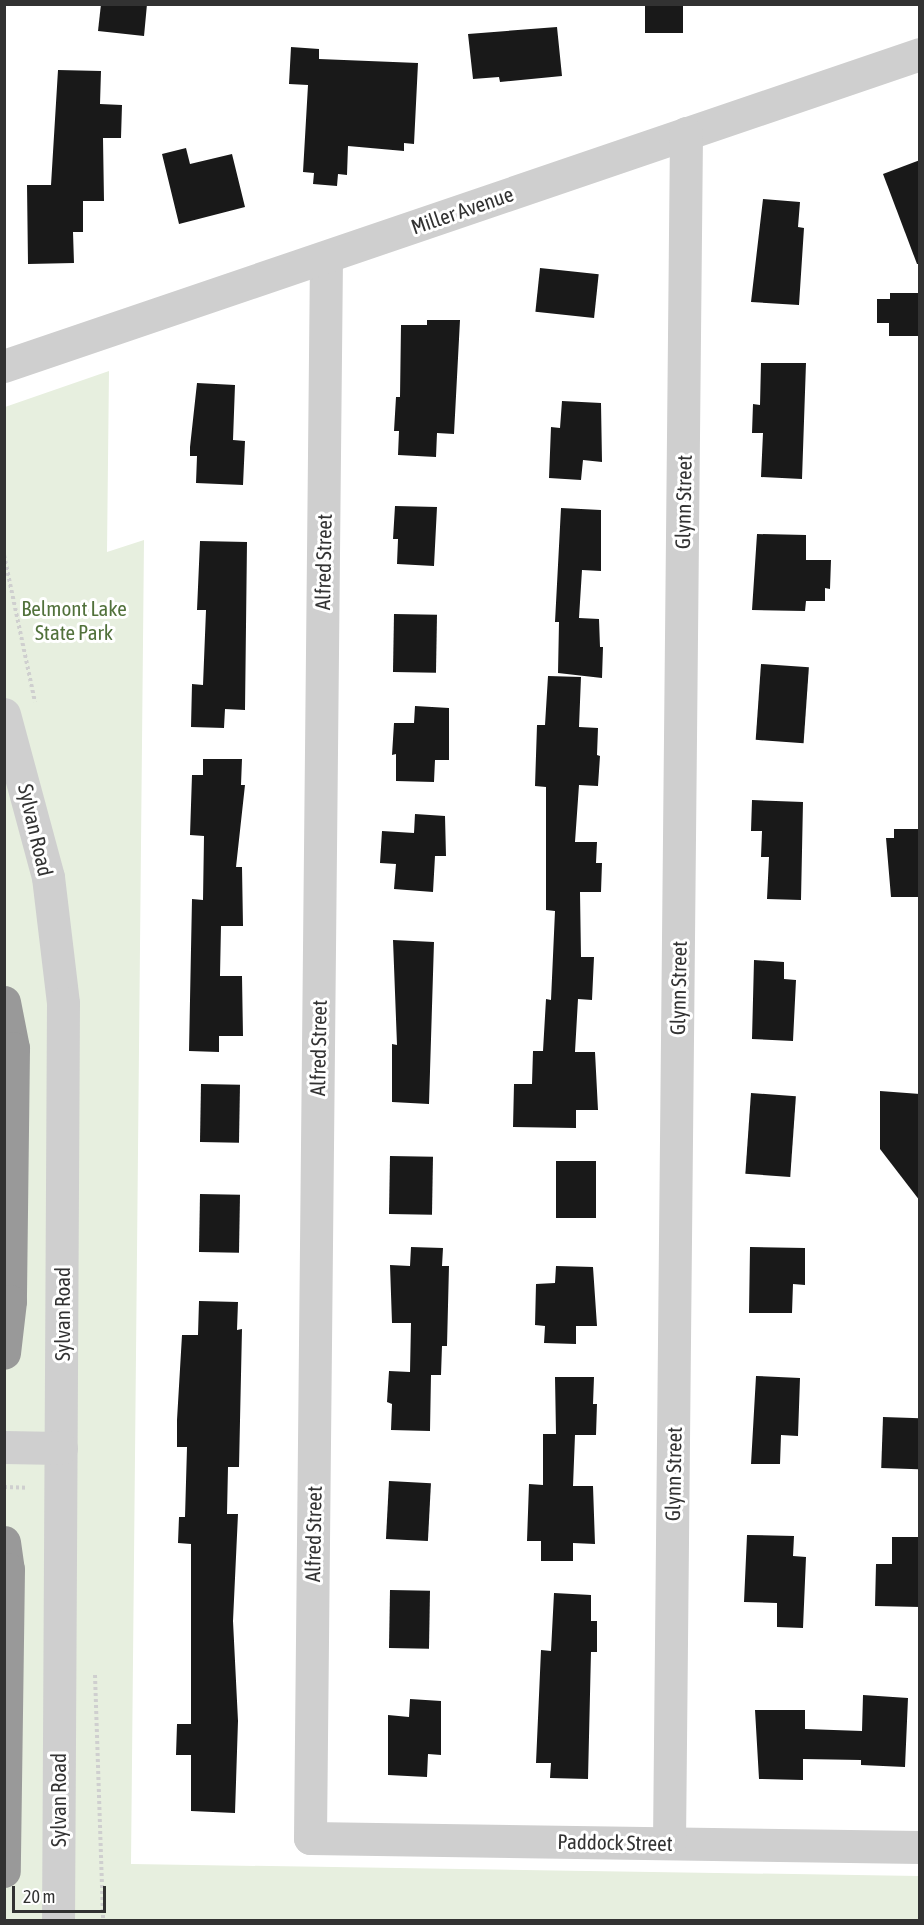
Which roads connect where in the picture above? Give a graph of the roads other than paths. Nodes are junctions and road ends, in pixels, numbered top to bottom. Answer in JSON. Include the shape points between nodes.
{"nodes":[{"id":1,"x":920,"y":54,"type":"edge"},
{"id":2,"x":687,"y":133,"type":"junction"},
{"id":3,"x":326,"y":257,"type":"junction"},
{"id":4,"x":4,"y":366,"type":"edge"},
{"id":5,"x":4,"y":714,"type":"edge"},
{"id":6,"x":4,"y":1002,"type":"edge"},
{"id":7,"x":4,"y":1353,"type":"edge"},
{"id":8,"x":4,"y":1447,"type":"edge"},
{"id":9,"x":61,"y":1448,"type":"junction"},
{"id":10,"x":4,"y":1542,"type":"edge"},
{"id":11,"x":310,"y":1838,"type":"joint"},
{"id":12,"x":669,"y":1843,"type":"junction"},
{"id":13,"x":920,"y":1847,"type":"edge"},
{"id":14,"x":4,"y":1871,"type":"edge"},
{"id":15,"x":58,"y":1920,"type":"edge"}],
"edges":[{"from":1,"to":2,"type":"street","name":"Miller Avenue"},
{"from":2,"to":3,"type":"street","name":"Miller Avenue"},
{"from":2,"to":12,"type":"street","name":"Glynn Street"},
{"from":3,"to":4,"type":"street","name":"Miller Avenue"},
{"from":3,"to":11,"type":"street","name":"Alfred Street"},
{"from":5,"to":9,"type":"street","name":"Sylvan Road","via":[[48,877],[63,1003]]},
{"from":6,"to":7,"type":"highway","via":[[13,1048],[10,1301]]},
{"from":8,"to":9,"type":"street"},
{"from":9,"to":15,"type":"street","name":"Sylvan Road"},
{"from":10,"to":14,"type":"highway","via":[[8,1569]]},
{"from":11,"to":12,"type":"street","name":"Paddock Street"},
{"from":12,"to":13,"type":"street","name":"Paddock Street"}]}
